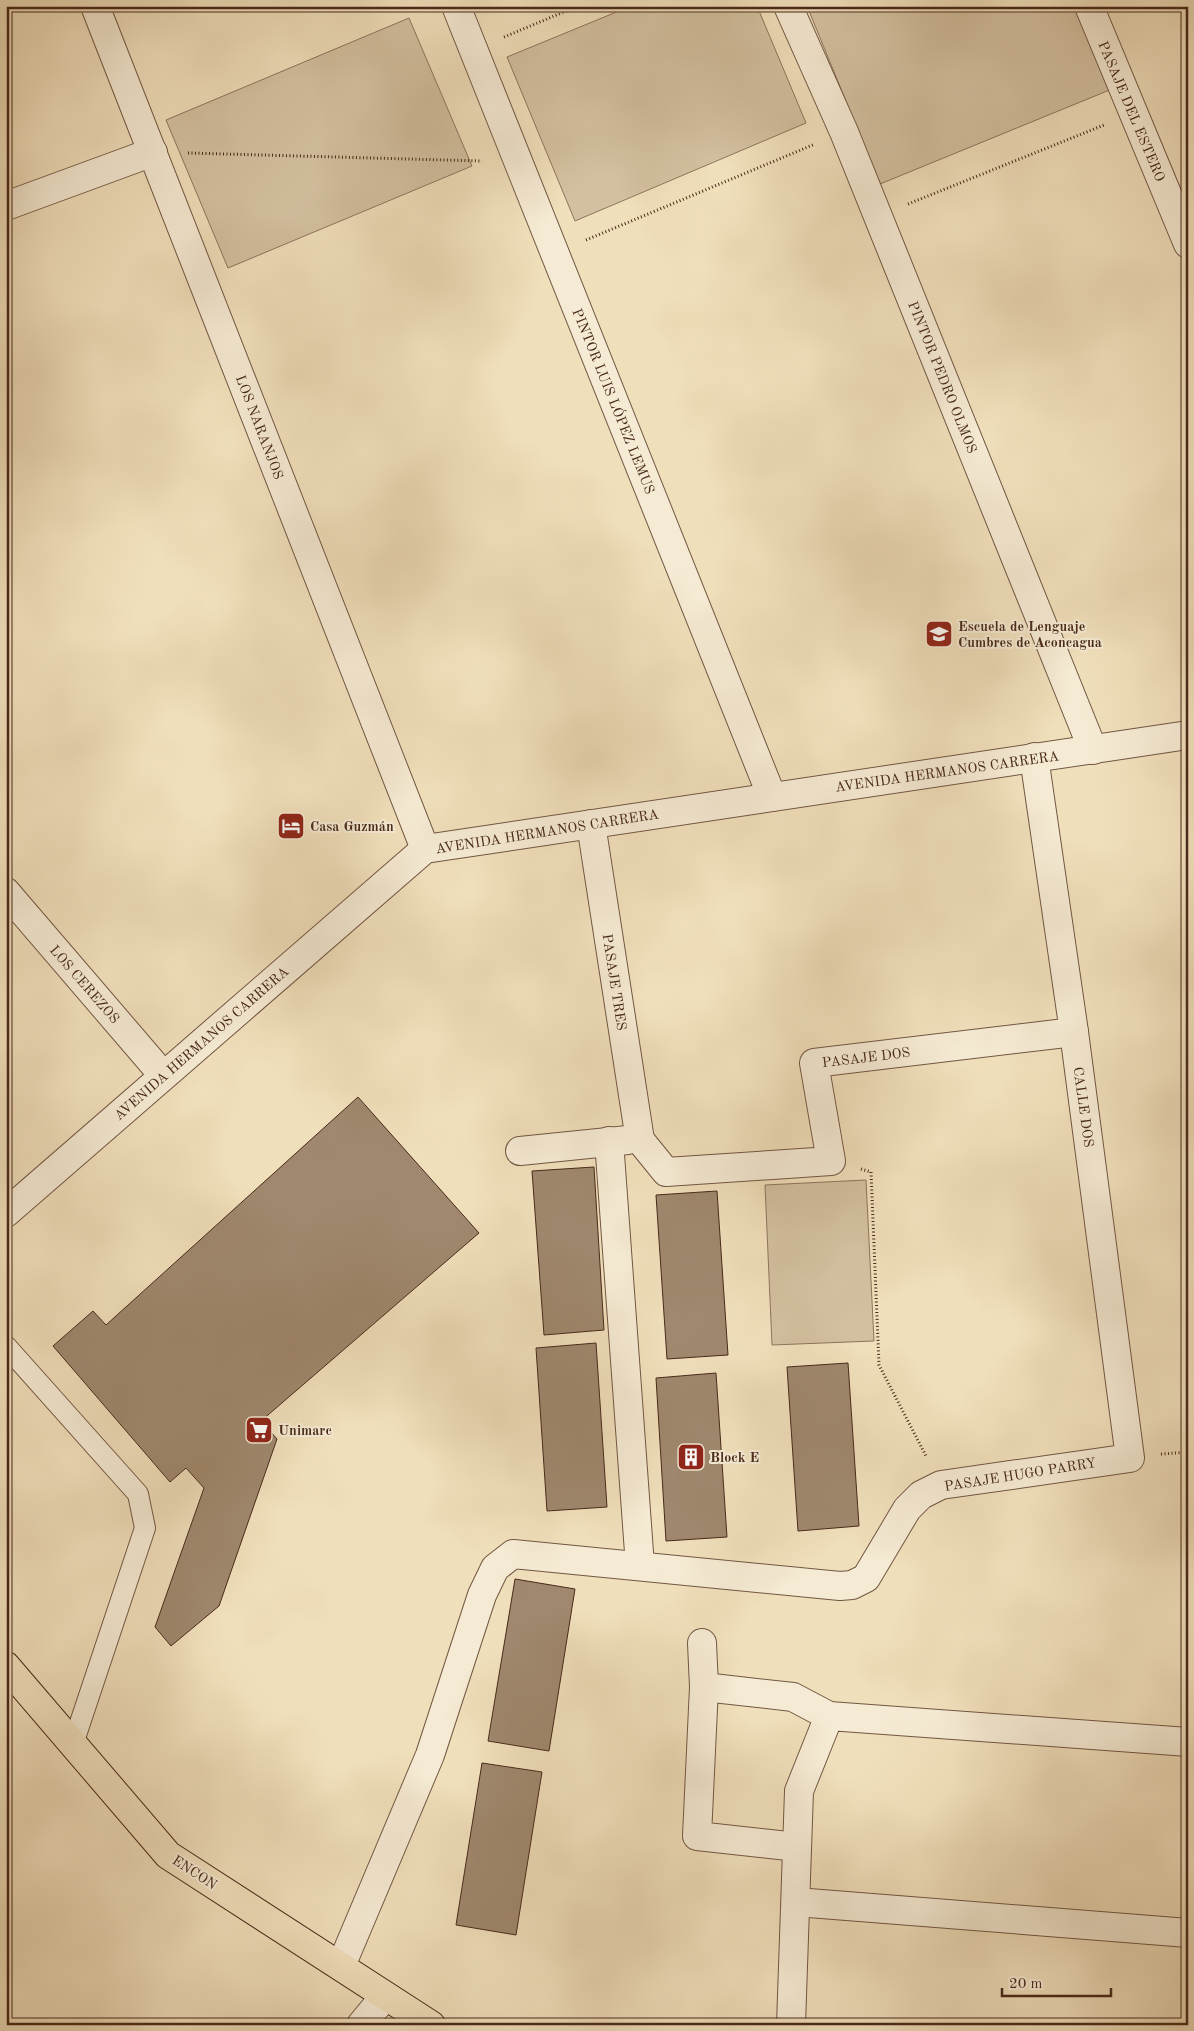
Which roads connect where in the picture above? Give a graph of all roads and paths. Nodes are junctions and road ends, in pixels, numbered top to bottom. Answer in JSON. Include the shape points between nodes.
{"nodes":[{"id":1,"x":95,"y":6,"type":"edge"},
{"id":2,"x":456,"y":6,"type":"edge"},
{"id":3,"x":578,"y":6,"type":"edge"},
{"id":4,"x":788,"y":6,"type":"edge"},
{"id":5,"x":1089,"y":6,"type":"edge"},
{"id":6,"x":473,"y":50,"type":"junction"},
{"id":7,"x":1133,"y":114,"type":"junction"},
{"id":8,"x":844,"y":132,"type":"junction"},
{"id":9,"x":153,"y":152,"type":"junction"},
{"id":10,"x":518,"y":162,"type":"junction"},
{"id":11,"x":6,"y":206,"type":"edge"},
{"id":12,"x":878,"y":217,"type":"junction"},
{"id":13,"x":1188,"y":244,"type":"edge"},
{"id":14,"x":555,"y":253,"type":"junction"},
{"id":15,"x":1188,"y":735,"type":"edge"},
{"id":16,"x":1093,"y":750,"type":"junction"},
{"id":17,"x":1034,"y":757,"type":"junction"},
{"id":18,"x":772,"y":797,"type":"junction"},
{"id":19,"x":592,"y":824,"type":"junction"},
{"id":20,"x":425,"y":849,"type":"junction"},
{"id":21,"x":6,"y":892,"type":"edge"},
{"id":22,"x":1074,"y":1032,"type":"junction"},
{"id":23,"x":163,"y":1075,"type":"junction"},
{"id":24,"x":640,"y":1140,"type":"junction"},
{"id":25,"x":609,"y":1141,"type":"junction"},
{"id":26,"x":520,"y":1150,"type":"dead end"},
{"id":27,"x":831,"y":1161,"type":"junction"},
{"id":28,"x":6,"y":1213,"type":"edge"},
{"id":29,"x":6,"y":1346,"type":"edge"},
{"id":30,"x":1130,"y":1458,"type":"joint"},
{"id":31,"x":941,"y":1485,"type":"junction"},
{"id":32,"x":640,"y":1566,"type":"junction"},
{"id":33,"x":702,"y":1643,"type":"dead end"},
{"id":34,"x":6,"y":1666,"type":"edge"},
{"id":35,"x":704,"y":1687,"type":"junction"},
{"id":36,"x":830,"y":1716,"type":"junction"},
{"id":37,"x":1188,"y":1742,"type":"edge"},
{"id":38,"x":73,"y":1744,"type":"junction"},
{"id":39,"x":798,"y":1847,"type":"junction"},
{"id":40,"x":796,"y":1902,"type":"junction"},
{"id":41,"x":1188,"y":1933,"type":"edge"},
{"id":42,"x":342,"y":1966,"type":"junction"},
{"id":43,"x":384,"y":1996,"type":"junction"},
{"id":44,"x":361,"y":2025,"type":"edge"},
{"id":45,"x":430,"y":2025,"type":"edge"},
{"id":46,"x":791,"y":2025,"type":"edge"}],
"edges":[{"from":1,"to":9,"type":"street","name":"LOS NARANJOS"},
{"from":2,"to":6,"type":"street","name":"PINTOR LUIS LÓPEZ LEMUS"},
{"from":3,"to":6,"type":"path"},
{"from":4,"to":8,"type":"street","name":"PINTOR PEDRO OLMOS"},
{"from":5,"to":7,"type":"street","name":"PASAJE DEL ESTERO"},
{"from":6,"to":10,"type":"street","name":"PINTOR LUIS LÓPEZ LEMUS"},
{"from":7,"to":12,"type":"path"},
{"from":7,"to":13,"type":"street","name":"PASAJE DEL ESTERO"},
{"from":8,"to":12,"type":"street","name":"PINTOR PEDRO OLMOS"},
{"from":8,"to":14,"type":"path"},
{"from":9,"to":10,"type":"path"},
{"from":9,"to":11,"type":"street"},
{"from":9,"to":20,"type":"street","name":"LOS NARANJOS"},
{"from":10,"to":14,"type":"street","name":"PINTOR LUIS LÓPEZ LEMUS"},
{"from":12,"to":16,"type":"street","name":"PINTOR PEDRO OLMOS"},
{"from":14,"to":18,"type":"street","name":"PINTOR LUIS LÓPEZ LEMUS"},
{"from":15,"to":16,"type":"street","name":"AVENIDA HERMANOS CARRERA"},
{"from":16,"to":17,"type":"street","name":"AVENIDA HERMANOS CARRERA"},
{"from":17,"to":18,"type":"street","name":"AVENIDA HERMANOS CARRERA"},
{"from":17,"to":22,"type":"street","name":"CALLE DOS"},
{"from":18,"to":19,"type":"street","name":"AVENIDA HERMANOS CARRERA"},
{"from":19,"to":20,"type":"street","name":"AVENIDA HERMANOS CARRERA"},
{"from":19,"to":24,"type":"street","name":"PASAJE TRES"},
{"from":20,"to":23,"type":"street","name":"AVENIDA HERMANOS CARRERA"},
{"from":21,"to":23,"type":"street","name":"LOS CEREZOS"},
{"from":22,"to":27,"type":"street","name":"PASAJE DOS","via":[[814,1063]]},
{"from":22,"to":30,"type":"street","name":"CALLE DOS"},
{"from":23,"to":28,"type":"street","name":"AVENIDA HERMANOS CARRERA"},
{"from":24,"to":25,"type":"street"},
{"from":24,"to":27,"type":"street","via":[[666,1172]]},
{"from":25,"to":26,"type":"street"},
{"from":25,"to":32,"type":"street"},
{"from":27,"to":31,"type":"path","via":[[872,1172],[879,1365]]},
{"from":29,"to":38,"type":"lane","via":[[138,1494],[145,1528]]},
{"from":30,"to":31,"type":"street","name":"PASAJE HUGO PARRY"},
{"from":31,"to":32,"type":"street","name":"PASAJE HUGO PARRY","via":[[921,1495],[907,1509],[866,1578],[852,1585]]},
{"from":32,"to":42,"type":"street","via":[[513,1554],[496,1568],[482,1595],[430,1755]]},
{"from":33,"to":35,"type":"street"},
{"from":34,"to":38,"type":"main road","name":"ENCON"},
{"from":35,"to":36,"type":"street","via":[[793,1697]]},
{"from":35,"to":39,"type":"street","via":[[697,1836]]},
{"from":36,"to":37,"type":"street"},
{"from":36,"to":39,"type":"street","via":[[799,1791]]},
{"from":38,"to":42,"type":"main road","name":"ENCON","via":[[168,1856]]},
{"from":39,"to":40,"type":"street"},
{"from":40,"to":41,"type":"street"},
{"from":40,"to":46,"type":"street"},
{"from":42,"to":43,"type":"main road","name":"ENCON"},
{"from":43,"to":44,"type":"street"},
{"from":43,"to":45,"type":"main road","name":"ENCON"}]}
